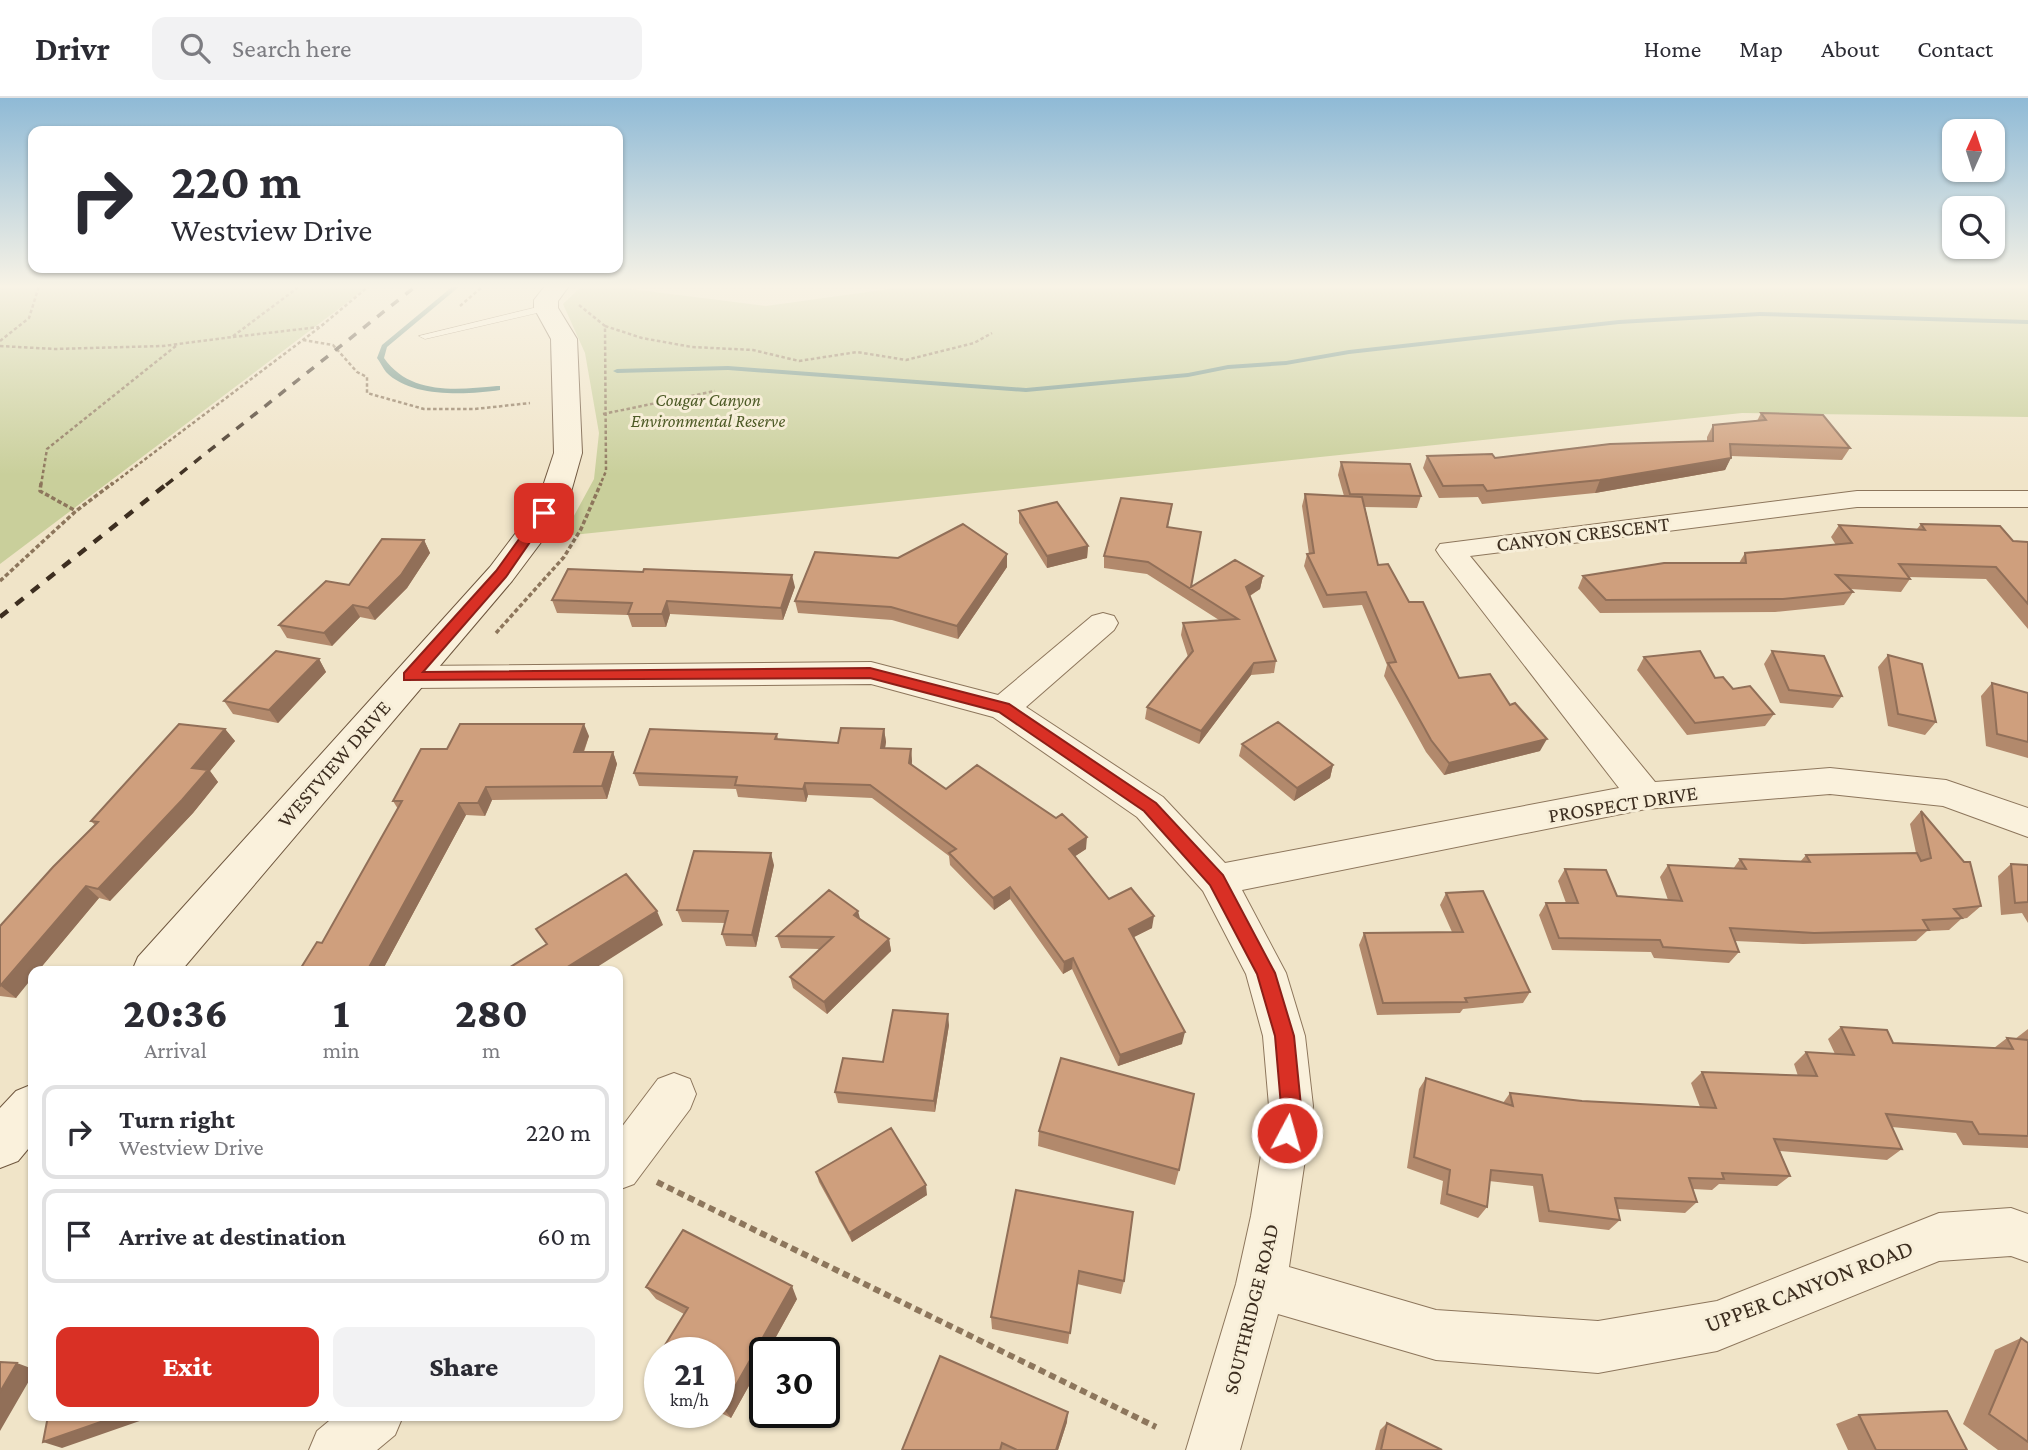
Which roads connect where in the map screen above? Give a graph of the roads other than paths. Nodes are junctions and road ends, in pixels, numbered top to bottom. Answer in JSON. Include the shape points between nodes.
{"nodes":[{"id":1,"x":565,"y":349,"type":"edge"},
{"id":2,"x":2028,"y":499,"type":"edge"},
{"id":3,"x":1102,"y":622,"type":"dead end"},
{"id":4,"x":410,"y":677,"type":"junction"},
{"id":5,"x":1004,"y":708,"type":"junction"},
{"id":6,"x":1646,"y":796,"type":"junction"},
{"id":7,"x":2028,"y":823,"type":"edge"},
{"id":8,"x":1217,"y":880,"type":"junction"},
{"id":9,"x":158,"y":966,"type":"edge"},
{"id":10,"x":674,"y":1094,"type":"dead end"},
{"id":11,"x":28,"y":1113,"type":"edge"},
{"id":12,"x":0,"y":1144,"type":"edge"},
{"id":13,"x":635,"y":1174,"type":"edge"},
{"id":14,"x":2028,"y":1238,"type":"edge"},
{"id":15,"x":1261,"y":1284,"type":"junction"},
{"id":16,"x":370,"y":1421,"type":"edge"},
{"id":17,"x":336,"y":1450,"type":"edge"},
{"id":18,"x":1213,"y":1450,"type":"edge"}],
"edges":[{"from":1,"to":4,"type":"street","name":"WESTVIEW DRIVE","via":[[568,453],[556,492],[533,533],[501,574]]},
{"from":2,"to":6,"type":"street","name":"CANYON CRESCENT","via":[[1857,499],[1450,550]]},
{"from":3,"to":5,"type":"street"},
{"from":4,"to":5,"type":"street","name":"SOUTHRIDGE ROAD","via":[[870,673]]},
{"from":4,"to":9,"type":"street","name":"WESTVIEW DRIVE"},
{"from":5,"to":8,"type":"street","name":"SOUTHRIDGE ROAD","via":[[1150,807]]},
{"from":6,"to":7,"type":"street","name":"PROSPECT DRIVE","via":[[1830,781],[1946,793]]},
{"from":6,"to":8,"type":"street","name":"PROSPECT DRIVE"},
{"from":8,"to":15,"type":"street","name":"SOUTHRIDGE ROAD","via":[[1266,973],[1284,1036],[1291,1106]]},
{"from":10,"to":13,"type":"street"},
{"from":11,"to":12,"type":"street"},
{"from":14,"to":15,"type":"street","name":"UPPER CANYON ROAD","via":[[2011,1232],[1939,1237],[1717,1326],[1598,1347],[1436,1335]]},
{"from":15,"to":18,"type":"street","name":"SOUTHRIDGE ROAD"},
{"from":16,"to":17,"type":"street"}]}
